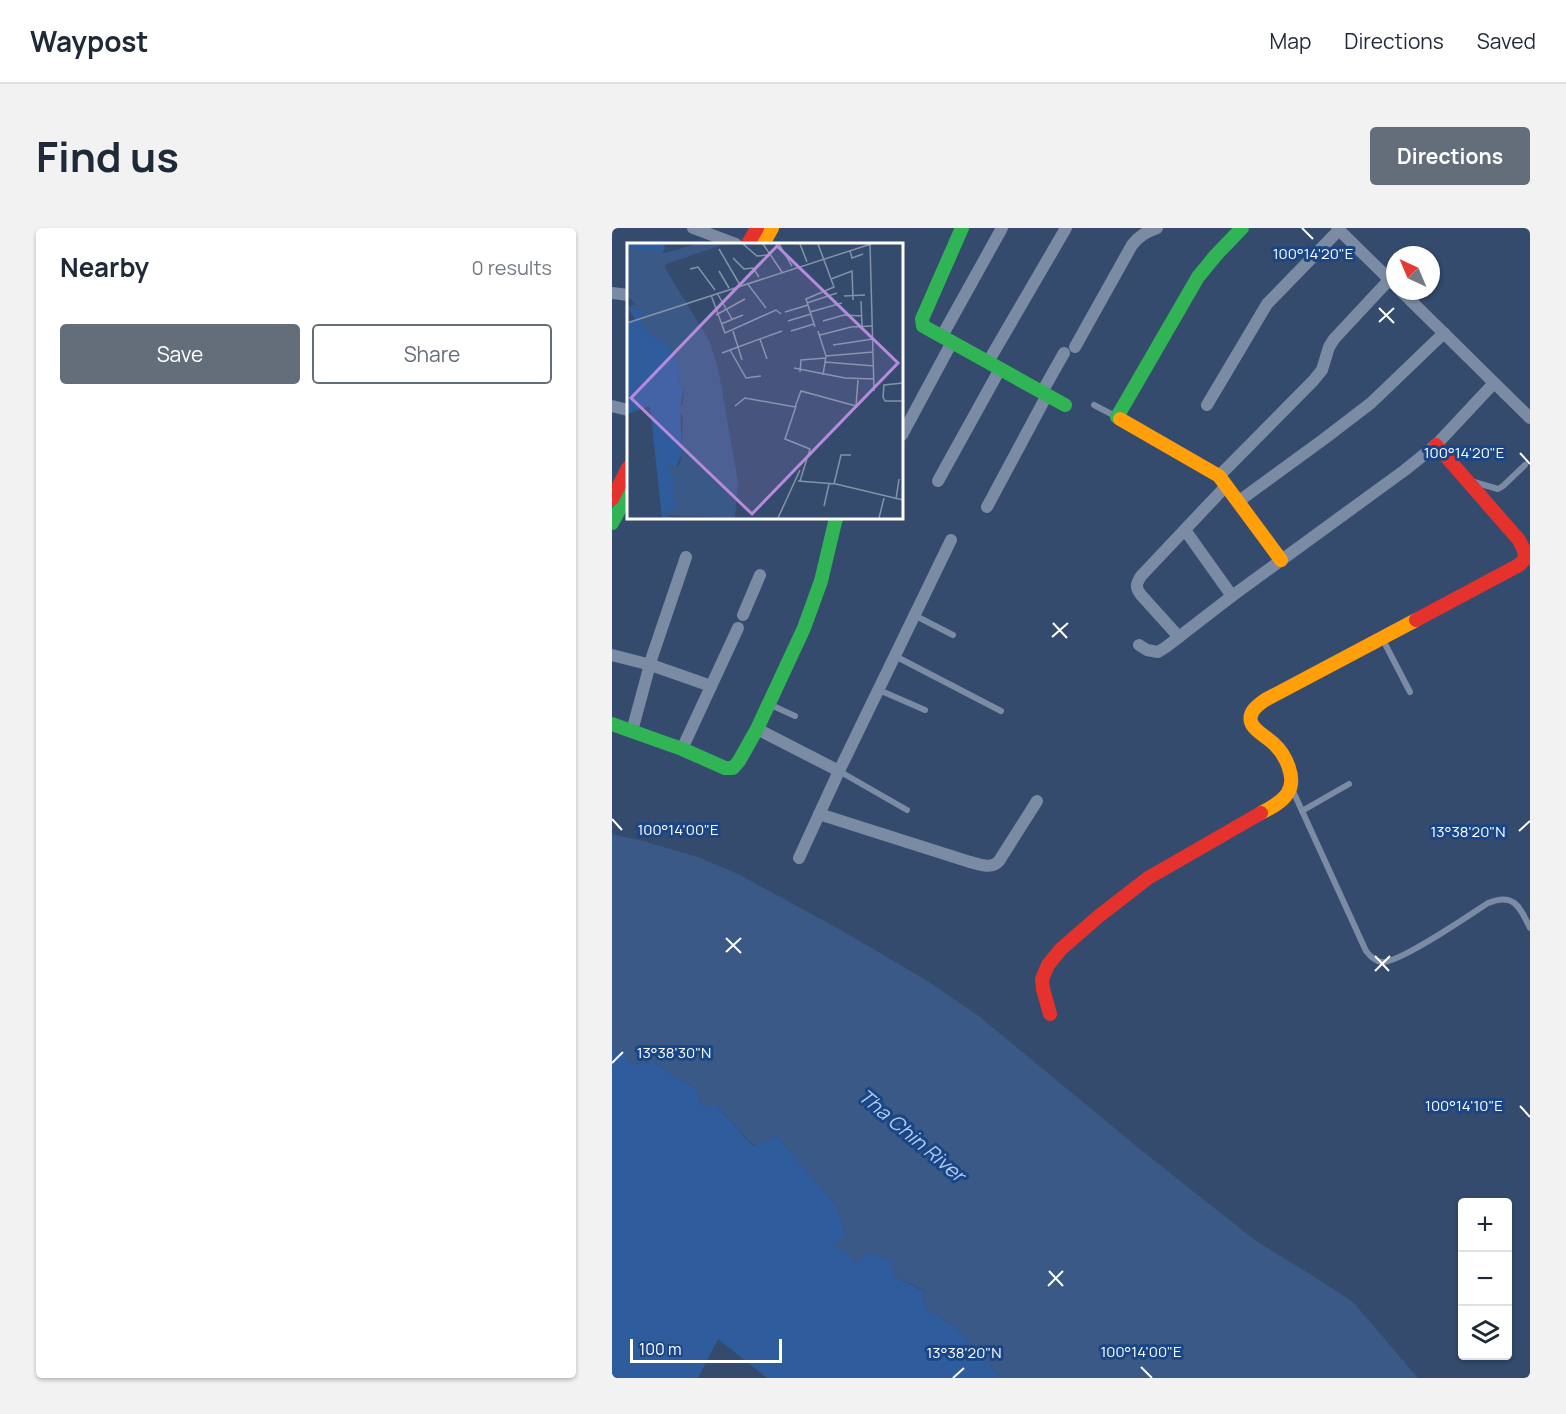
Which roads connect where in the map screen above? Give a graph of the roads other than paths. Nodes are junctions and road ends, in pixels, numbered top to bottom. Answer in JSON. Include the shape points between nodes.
{"nodes":[{"id":1,"x":693,"y":228,"type":"edge"},
{"id":2,"x":757,"y":228,"type":"edge"},
{"id":3,"x":772,"y":228,"type":"edge"},
{"id":4,"x":962,"y":228,"type":"edge"},
{"id":5,"x":1002,"y":228,"type":"edge"},
{"id":6,"x":1066,"y":228,"type":"edge"},
{"id":7,"x":1157,"y":228,"type":"edge"},
{"id":8,"x":1242,"y":228,"type":"edge"},
{"id":9,"x":1338,"y":229,"type":"edge"},
{"id":10,"x":733,"y":243,"type":"edge"},
{"id":11,"x":749,"y":243,"type":"edge"},
{"id":12,"x":764,"y":243,"type":"edge"},
{"id":13,"x":1386,"y":277,"type":"edge"},
{"id":14,"x":1386,"y":289,"type":"edge"},
{"id":15,"x":612,"y":292,"type":"edge"},
{"id":16,"x":627,"y":295,"type":"edge"},
{"id":17,"x":1410,"y":300,"type":"edge"},
{"id":18,"x":1444,"y":333,"type":"junction"},
{"id":19,"x":947,"y":339,"type":"junction"},
{"id":20,"x":994,"y":365,"type":"junction"},
{"id":21,"x":1494,"y":383,"type":"junction"},
{"id":22,"x":1044,"y":394,"type":"junction"},
{"id":23,"x":1065,"y":405,"type":"dead end"},
{"id":24,"x":1094,"y":405,"type":"dead end"},
{"id":25,"x":1207,"y":405,"type":"dead end"},
{"id":26,"x":612,"y":406,"type":"edge"},
{"id":27,"x":627,"y":410,"type":"edge"},
{"id":28,"x":1117,"y":417,"type":"junction"},
{"id":29,"x":1530,"y":418,"type":"edge"},
{"id":30,"x":903,"y":433,"type":"edge"},
{"id":31,"x":1436,"y":445,"type":"junction"},
{"id":32,"x":1525,"y":465,"type":"dead end"},
{"id":33,"x":627,"y":470,"type":"edge"},
{"id":34,"x":1223,"y":480,"type":"junction"},
{"id":35,"x":938,"y":481,"type":"dead end"},
{"id":36,"x":1468,"y":481,"type":"junction"},
{"id":37,"x":618,"y":492,"type":"edge"},
{"id":38,"x":1239,"y":501,"type":"junction"},
{"id":39,"x":987,"y":507,"type":"dead end"},
{"id":40,"x":836,"y":519,"type":"edge"},
{"id":41,"x":612,"y":522,"type":"edge"},
{"id":42,"x":1185,"y":530,"type":"junction"},
{"id":43,"x":951,"y":540,"type":"dead end"},
{"id":44,"x":686,"y":557,"type":"dead end"},
{"id":45,"x":1281,"y":560,"type":"junction"},
{"id":46,"x":760,"y":575,"type":"dead end"},
{"id":47,"x":1232,"y":596,"type":"junction"},
{"id":48,"x":743,"y":615,"type":"dead end"},
{"id":49,"x":914,"y":615,"type":"junction"},
{"id":50,"x":738,"y":628,"type":"dead end"},
{"id":51,"x":953,"y":635,"type":"dead end"},
{"id":52,"x":1179,"y":637,"type":"junction"},
{"id":53,"x":1382,"y":638,"type":"junction"},
{"id":54,"x":1139,"y":645,"type":"dead end"},
{"id":55,"x":612,"y":655,"type":"edge"},
{"id":56,"x":894,"y":655,"type":"junction"},
{"id":57,"x":651,"y":665,"type":"junction"},
{"id":58,"x":711,"y":686,"type":"junction"},
{"id":59,"x":878,"y":690,"type":"junction"},
{"id":60,"x":1410,"y":692,"type":"dead end"},
{"id":61,"x":768,"y":704,"type":"junction"},
{"id":62,"x":925,"y":710,"type":"dead end"},
{"id":63,"x":1001,"y":711,"type":"dead end"},
{"id":64,"x":795,"y":716,"type":"dead end"},
{"id":65,"x":612,"y":724,"type":"edge"},
{"id":66,"x":757,"y":729,"type":"junction"},
{"id":67,"x":632,"y":731,"type":"junction"},
{"id":68,"x":682,"y":749,"type":"junction"},
{"id":69,"x":839,"y":771,"type":"junction"},
{"id":70,"x":1349,"y":784,"type":"dead end"},
{"id":71,"x":1291,"y":787,"type":"junction"},
{"id":72,"x":1037,"y":801,"type":"dead end"},
{"id":73,"x":907,"y":810,"type":"dead end"},
{"id":74,"x":1302,"y":811,"type":"junction"},
{"id":75,"x":819,"y":814,"type":"junction"},
{"id":76,"x":799,"y":858,"type":"dead end"},
{"id":77,"x":1530,"y":928,"type":"edge"},
{"id":78,"x":1050,"y":1014,"type":"dead end"}],
"edges":[{"from":1,"to":10,"type":"street"},
{"from":2,"to":11,"type":"street"},
{"from":3,"to":12,"type":"street"},
{"from":4,"to":19,"type":"street","via":[[921,319],[923,326]]},
{"from":5,"to":19,"type":"street"},
{"from":6,"to":20,"type":"street"},
{"from":7,"to":22,"type":"street","via":[[1145,232],[1132,245]]},
{"from":8,"to":28,"type":"street","via":[[1198,277]]},
{"from":9,"to":13,"type":"street"},
{"from":9,"to":25,"type":"street","via":[[1267,304]]},
{"from":14,"to":34,"type":"street","via":[[1334,339],[1322,370]]},
{"from":15,"to":16,"type":"street"},
{"from":17,"to":18,"type":"street"},
{"from":18,"to":21,"type":"street"},
{"from":18,"to":38,"type":"street","via":[[1371,403]]},
{"from":19,"to":20,"type":"street"},
{"from":19,"to":30,"type":"street"},
{"from":20,"to":22,"type":"street"},
{"from":20,"to":35,"type":"street"},
{"from":21,"to":29,"type":"street"},
{"from":21,"to":31,"type":"street"},
{"from":22,"to":23,"type":"street"},
{"from":22,"to":39,"type":"street"},
{"from":24,"to":28,"type":"lane"},
{"from":26,"to":27,"type":"street"},
{"from":28,"to":34,"type":"street"},
{"from":31,"to":36,"type":"street"},
{"from":31,"to":45,"type":"street"},
{"from":32,"to":36,"type":"lane","via":[[1498,489]]},
{"from":33,"to":37,"type":"street"},
{"from":34,"to":38,"type":"street"},
{"from":34,"to":42,"type":"street"},
{"from":36,"to":53,"type":"street","via":[[1519,540],[1525,559]]},
{"from":37,"to":41,"type":"street"},
{"from":38,"to":45,"type":"street"},
{"from":40,"to":61,"type":"street","via":[[808,618]]},
{"from":42,"to":47,"type":"street"},
{"from":42,"to":52,"type":"street","via":[[1136,583],[1141,595]]},
{"from":43,"to":49,"type":"street"},
{"from":44,"to":57,"type":"street"},
{"from":45,"to":47,"type":"street"},
{"from":46,"to":48,"type":"street"},
{"from":47,"to":52,"type":"street"},
{"from":49,"to":51,"type":"lane"},
{"from":49,"to":56,"type":"street"},
{"from":50,"to":58,"type":"street"},
{"from":52,"to":54,"type":"street","via":[[1158,652]]},
{"from":53,"to":60,"type":"lane"},
{"from":53,"to":71,"type":"street","via":[[1265,700],[1250,715],[1253,727],[1283,757]]},
{"from":55,"to":57,"type":"street"},
{"from":56,"to":59,"type":"street"},
{"from":56,"to":63,"type":"lane"},
{"from":57,"to":58,"type":"street"},
{"from":57,"to":67,"type":"street"},
{"from":58,"to":68,"type":"street"},
{"from":59,"to":62,"type":"lane"},
{"from":59,"to":69,"type":"street"},
{"from":61,"to":64,"type":"lane"},
{"from":61,"to":66,"type":"street"},
{"from":65,"to":67,"type":"street"},
{"from":66,"to":68,"type":"street","via":[[733,768],[724,768]]},
{"from":66,"to":69,"type":"street"},
{"from":67,"to":68,"type":"street"},
{"from":69,"to":73,"type":"lane"},
{"from":69,"to":75,"type":"street"},
{"from":70,"to":74,"type":"lane"},
{"from":71,"to":74,"type":"lane"},
{"from":71,"to":78,"type":"street","via":[[1274,805],[1148,878],[1061,949],[1042,979]]},
{"from":72,"to":75,"type":"street","via":[[999,861],[989,866]]},
{"from":74,"to":77,"type":"lane","via":[[1372,958],[1393,961],[1498,899],[1514,902]]},
{"from":75,"to":76,"type":"street"}]}
